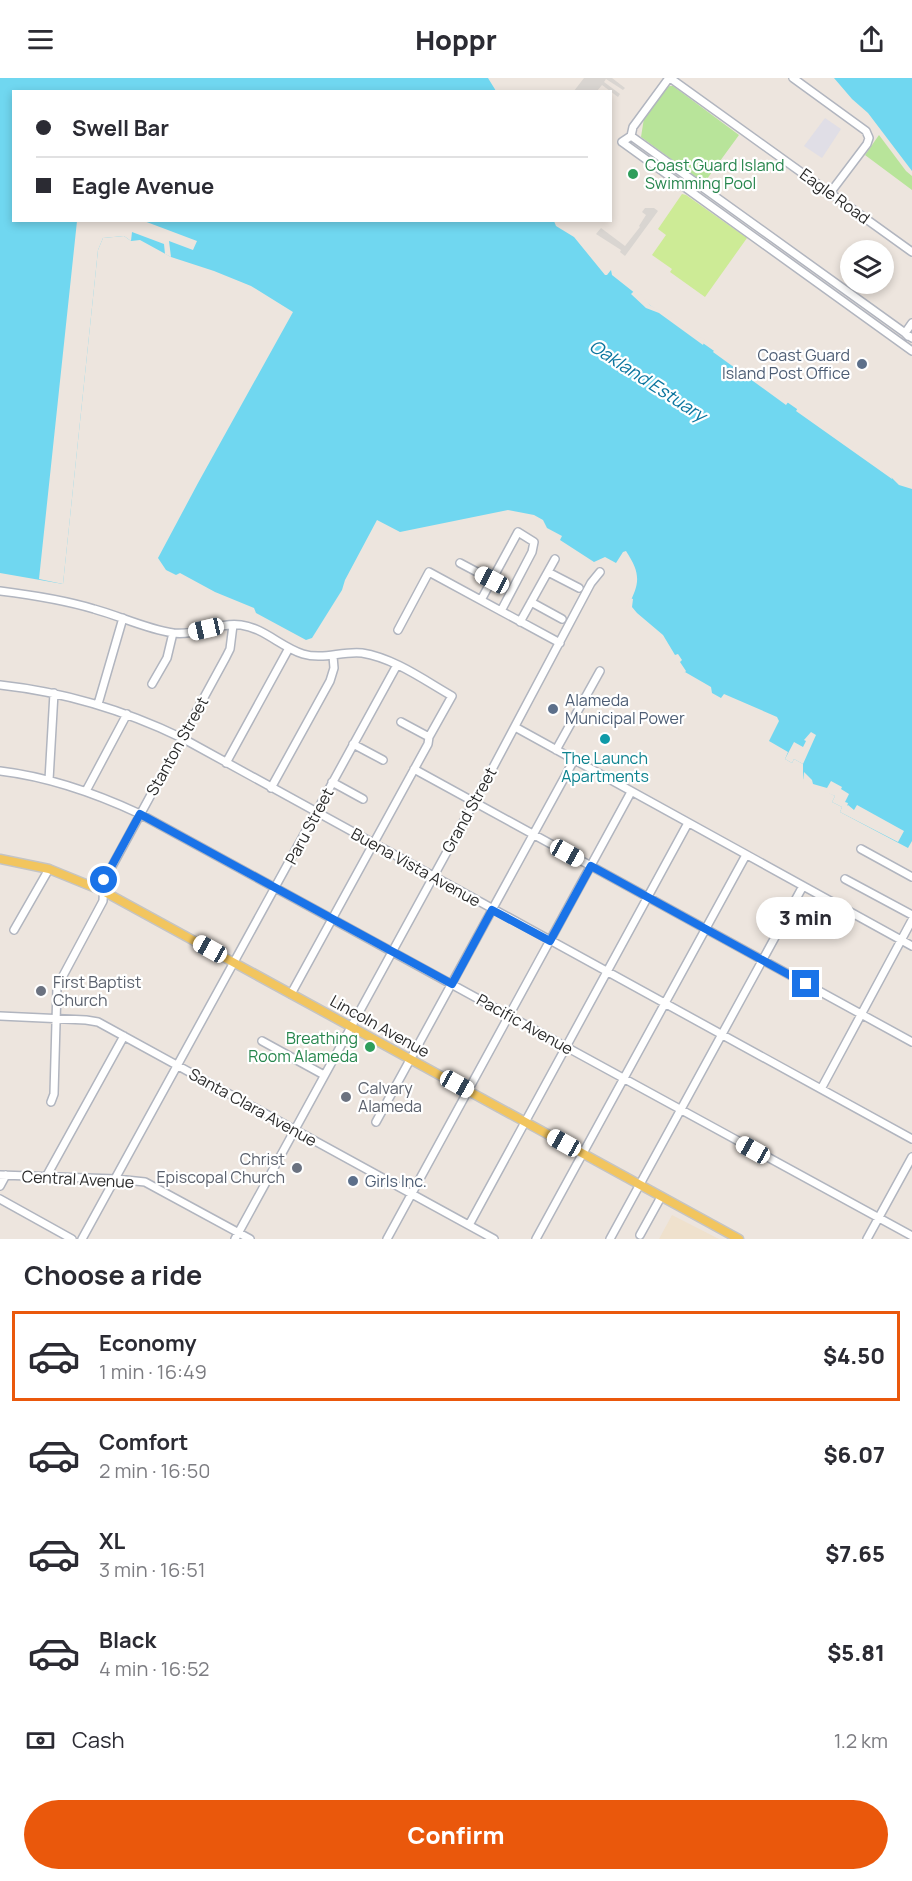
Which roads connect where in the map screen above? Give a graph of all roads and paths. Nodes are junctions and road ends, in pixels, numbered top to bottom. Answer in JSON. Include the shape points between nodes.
{"nodes":[{"id":1,"x":669,"y":78,"type":"edge"},
{"id":2,"x":793,"y":78,"type":"edge"},
{"id":3,"x":631,"y":136,"type":"junction"},
{"id":4,"x":830,"y":193,"type":"junction"},
{"id":5,"x":912,"y":252,"type":"edge"},
{"id":6,"x":912,"y":323,"type":"edge"},
{"id":7,"x":905,"y":333,"type":"junction"},
{"id":8,"x":912,"y":339,"type":"edge"},
{"id":9,"x":912,"y":351,"type":"edge"},
{"id":10,"x":555,"y":560,"type":"dead end"},
{"id":11,"x":460,"y":563,"type":"dead end"},
{"id":12,"x":548,"y":572,"type":"junction"},
{"id":13,"x":600,"y":572,"type":"dead end"},
{"id":14,"x":492,"y":580,"type":"junction"},
{"id":15,"x":579,"y":588,"type":"dead end"},
{"id":16,"x":0,"y":591,"type":"edge"},
{"id":17,"x":481,"y":600,"type":"junction"},
{"id":18,"x":531,"y":602,"type":"junction"},
{"id":19,"x":501,"y":611,"type":"junction"},
{"id":20,"x":123,"y":618,"type":"junction"},
{"id":21,"x":562,"y":619,"type":"dead end"},
{"id":22,"x":520,"y":622,"type":"junction"},
{"id":23,"x":232,"y":625,"type":"junction"},
{"id":24,"x":398,"y":630,"type":"dead end"},
{"id":25,"x":173,"y":633,"type":"junction"},
{"id":26,"x":560,"y":643,"type":"junction"},
{"id":27,"x":289,"y":648,"type":"junction"},
{"id":28,"x":333,"y":656,"type":"junction"},
{"id":29,"x":397,"y":665,"type":"junction"},
{"id":30,"x":600,"y":671,"type":"dead end"},
{"id":31,"x":152,"y":684,"type":"dead end"},
{"id":32,"x":0,"y":685,"type":"edge"},
{"id":33,"x":54,"y":693,"type":"junction"},
{"id":34,"x":98,"y":704,"type":"junction"},
{"id":35,"x":127,"y":714,"type":"junction"},
{"id":36,"x":401,"y":722,"type":"dead end"},
{"id":37,"x":515,"y":727,"type":"junction"},
{"id":38,"x":429,"y":737,"type":"junction"},
{"id":39,"x":182,"y":738,"type":"junction"},
{"id":40,"x":353,"y":744,"type":"junction"},
{"id":41,"x":556,"y":750,"type":"junction"},
{"id":42,"x":383,"y":760,"type":"dead end"},
{"id":43,"x":574,"y":760,"type":"junction"},
{"id":44,"x":226,"y":763,"type":"junction"},
{"id":45,"x":414,"y":769,"type":"junction"},
{"id":46,"x":0,"y":771,"type":"edge"},
{"id":47,"x":49,"y":780,"type":"junction"},
{"id":48,"x":332,"y":782,"type":"junction"},
{"id":49,"x":271,"y":788,"type":"junction"},
{"id":50,"x":86,"y":790,"type":"junction"},
{"id":51,"x":631,"y":792,"type":"junction"},
{"id":52,"x":363,"y":799,"type":"dead end"},
{"id":53,"x":474,"y":802,"type":"junction"},
{"id":54,"x":316,"y":812,"type":"junction"},
{"id":55,"x":140,"y":814,"type":"junction"},
{"id":56,"x":688,"y":823,"type":"junction"},
{"id":57,"x":533,"y":835,"type":"junction"},
{"id":58,"x":373,"y":844,"type":"junction"},
{"id":59,"x":861,"y":849,"type":"dead end"},
{"id":60,"x":746,"y":855,"type":"junction"},
{"id":61,"x":0,"y":859,"type":"edge"},
{"id":62,"x":591,"y":866,"type":"junction"},
{"id":63,"x":49,"y":868,"type":"junction"},
{"id":64,"x":433,"y":877,"type":"junction"},
{"id":65,"x":912,"y":877,"type":"edge"},
{"id":66,"x":845,"y":879,"type":"dead end"},
{"id":67,"x":803,"y":886,"type":"junction"},
{"id":68,"x":275,"y":888,"type":"junction"},
{"id":69,"x":103,"y":891,"type":"junction"},
{"id":70,"x":648,"y":898,"type":"junction"},
{"id":71,"x":492,"y":910,"type":"junction"},
{"id":72,"x":912,"y":915,"type":"edge"},
{"id":73,"x":332,"y":919,"type":"junction"},
{"id":74,"x":912,"y":920,"type":"edge"},
{"id":75,"x":705,"y":929,"type":"junction"},
{"id":76,"x":14,"y":930,"type":"dead end"},
{"id":77,"x":901,"y":940,"type":"junction"},
{"id":78,"x":550,"y":941,"type":"junction"},
{"id":79,"x":912,"y":946,"type":"edge"},
{"id":80,"x":392,"y":952,"type":"junction"},
{"id":81,"x":763,"y":960,"type":"junction"},
{"id":82,"x":234,"y":962,"type":"junction"},
{"id":83,"x":607,"y":972,"type":"junction"},
{"id":84,"x":452,"y":984,"type":"junction"},
{"id":85,"x":291,"y":994,"type":"junction"},
{"id":86,"x":664,"y":1004,"type":"junction"},
{"id":87,"x":862,"y":1014,"type":"junction"},
{"id":88,"x":0,"y":1016,"type":"edge"},
{"id":89,"x":509,"y":1016,"type":"junction"},
{"id":90,"x":56,"y":1018,"type":"junction"},
{"id":91,"x":351,"y":1026,"type":"junction"},
{"id":92,"x":722,"y":1035,"type":"junction"},
{"id":93,"x":124,"y":1036,"type":"junction"},
{"id":94,"x":262,"y":1041,"type":"dead end"},
{"id":95,"x":912,"y":1042,"type":"edge"},
{"id":96,"x":566,"y":1047,"type":"junction"},
{"id":97,"x":410,"y":1059,"type":"junction"},
{"id":98,"x":178,"y":1066,"type":"junction"},
{"id":99,"x":324,"y":1075,"type":"junction"},
{"id":100,"x":624,"y":1078,"type":"junction"},
{"id":101,"x":821,"y":1089,"type":"junction"},
{"id":102,"x":468,"y":1090,"type":"junction"},
{"id":103,"x":51,"y":1102,"type":"dead end"},
{"id":104,"x":681,"y":1110,"type":"junction"},
{"id":105,"x":376,"y":1122,"type":"dead end"},
{"id":106,"x":525,"y":1122,"type":"junction"},
{"id":107,"x":294,"y":1129,"type":"junction"},
{"id":108,"x":912,"y":1139,"type":"edge"},
{"id":109,"x":583,"y":1154,"type":"junction"},
{"id":110,"x":912,"y":1157,"type":"edge"},
{"id":111,"x":3,"y":1175,"type":"edge"},
{"id":112,"x":46,"y":1177,"type":"junction"},
{"id":113,"x":116,"y":1179,"type":"junction"},
{"id":114,"x":640,"y":1185,"type":"junction"},
{"id":115,"x":0,"y":1186,"type":"edge"},
{"id":116,"x":411,"y":1193,"type":"junction"},
{"id":117,"x":662,"y":1197,"type":"junction"},
{"id":118,"x":0,"y":1199,"type":"edge"},
{"id":119,"x":878,"y":1218,"type":"junction"},
{"id":120,"x":469,"y":1225,"type":"junction"},
{"id":121,"x":640,"y":1235,"type":"dead end"},
{"id":122,"x":236,"y":1236,"type":"edge"},
{"id":123,"x":912,"y":1236,"type":"edge"},
{"id":124,"x":72,"y":1239,"type":"edge"},
{"id":125,"x":82,"y":1239,"type":"edge"},
{"id":126,"x":250,"y":1239,"type":"edge"},
{"id":127,"x":387,"y":1239,"type":"edge"},
{"id":128,"x":494,"y":1239,"type":"edge"},
{"id":129,"x":536,"y":1239,"type":"edge"},
{"id":130,"x":610,"y":1239,"type":"edge"},
{"id":131,"x":739,"y":1239,"type":"edge"},
{"id":132,"x":867,"y":1239,"type":"edge"}],
"edges":[{"from":1,"to":3,"type":"street","via":[[633,127]]},
{"from":1,"to":4,"type":"street","name":"Eagle Road"},
{"from":2,"to":4,"type":"street","via":[[868,134],[867,144]]},
{"from":3,"to":7,"type":"street"},
{"from":3,"to":9,"type":"street","via":[[622,142]]},
{"from":4,"to":5,"type":"street","name":"Eagle Road"},
{"from":6,"to":7,"type":"street"},
{"from":7,"to":8,"type":"street"},
{"from":10,"to":12,"type":"street"},
{"from":11,"to":14,"type":"street"},
{"from":12,"to":15,"type":"street"},
{"from":12,"to":18,"type":"street"},
{"from":13,"to":26,"type":"street","name":"Grand Street"},
{"from":14,"to":17,"type":"street"},
{"from":14,"to":19,"type":"street","via":[[518,531],[530,538],[534,546]]},
{"from":16,"to":20,"type":"street","via":[[74,604]]},
{"from":17,"to":19,"type":"street"},
{"from":17,"to":24,"type":"street","via":[[429,572]]},
{"from":18,"to":21,"type":"street"},
{"from":18,"to":22,"type":"street"},
{"from":19,"to":22,"type":"street"},
{"from":20,"to":25,"type":"street"},
{"from":20,"to":34,"type":"street"},
{"from":22,"to":26,"type":"street"},
{"from":23,"to":25,"type":"street"},
{"from":23,"to":27,"type":"street","via":[[250,627]]},
{"from":23,"to":39,"type":"street","name":"Stanton Street","via":[[230,649]]},
{"from":25,"to":31,"type":"street","via":[[168,658]]},
{"from":26,"to":37,"type":"street","name":"Grand Street"},
{"from":27,"to":28,"type":"street","via":[[314,656]]},
{"from":27,"to":44,"type":"street"},
{"from":28,"to":29,"type":"street","via":[[362,654]]},
{"from":28,"to":49,"type":"street","via":[[330,681]]},
{"from":29,"to":38,"type":"street","via":[[452,696]]},
{"from":29,"to":40,"type":"street","name":"Paru Street"},
{"from":30,"to":41,"type":"street"},
{"from":32,"to":33,"type":"street","name":"Buena Vista Avenue"},
{"from":33,"to":34,"type":"street","name":"Buena Vista Avenue"},
{"from":33,"to":47,"type":"street"},
{"from":34,"to":35,"type":"street","name":"Buena Vista Avenue"},
{"from":35,"to":39,"type":"street","name":"Buena Vista Avenue"},
{"from":35,"to":50,"type":"street"},
{"from":36,"to":38,"type":"street"},
{"from":37,"to":41,"type":"street"},
{"from":37,"to":53,"type":"street","name":"Grand Street"},
{"from":38,"to":45,"type":"street"},
{"from":39,"to":44,"type":"street","name":"Buena Vista Avenue"},
{"from":39,"to":55,"type":"street","name":"Stanton Street"},
{"from":40,"to":42,"type":"street"},
{"from":40,"to":48,"type":"street","name":"Paru Street"},
{"from":41,"to":43,"type":"street"},
{"from":43,"to":51,"type":"street"},
{"from":43,"to":57,"type":"street"},
{"from":44,"to":49,"type":"street","name":"Buena Vista Avenue"},
{"from":45,"to":53,"type":"street"},
{"from":45,"to":58,"type":"street"},
{"from":46,"to":47,"type":"street","name":"Pacific Avenue"},
{"from":47,"to":50,"type":"street","name":"Pacific Avenue"},
{"from":48,"to":52,"type":"street"},
{"from":48,"to":54,"type":"street","name":"Paru Street"},
{"from":49,"to":54,"type":"street","name":"Buena Vista Avenue"},
{"from":50,"to":55,"type":"street","name":"Pacific Avenue"},
{"from":51,"to":56,"type":"street"},
{"from":51,"to":62,"type":"street"},
{"from":53,"to":57,"type":"street"},
{"from":53,"to":64,"type":"street","name":"Grand Street"},
{"from":54,"to":58,"type":"street","name":"Buena Vista Avenue"},
{"from":54,"to":68,"type":"street","name":"Paru Street"},
{"from":55,"to":68,"type":"street","name":"Pacific Avenue"},
{"from":55,"to":69,"type":"street","name":"Stanton Street","via":[[104,880]]},
{"from":56,"to":60,"type":"street"},
{"from":56,"to":70,"type":"street"},
{"from":57,"to":62,"type":"street"},
{"from":57,"to":71,"type":"street"},
{"from":58,"to":64,"type":"street","name":"Buena Vista Avenue"},
{"from":58,"to":73,"type":"street"},
{"from":59,"to":65,"type":"street"},
{"from":60,"to":67,"type":"street"},
{"from":60,"to":75,"type":"street"},
{"from":61,"to":63,"type":"main road","name":"Lincoln Avenue"},
{"from":62,"to":70,"type":"street"},
{"from":62,"to":78,"type":"street"},
{"from":63,"to":69,"type":"main road","name":"Lincoln Avenue"},
{"from":63,"to":76,"type":"street"},
{"from":64,"to":71,"type":"street","name":"Buena Vista Avenue"},
{"from":64,"to":80,"type":"street","name":"Grand Street"},
{"from":66,"to":72,"type":"street"},
{"from":67,"to":77,"type":"street"},
{"from":67,"to":81,"type":"street"},
{"from":68,"to":73,"type":"street","name":"Pacific Avenue"},
{"from":68,"to":82,"type":"street","name":"Paru Street"},
{"from":69,"to":82,"type":"main road","name":"Lincoln Avenue"},
{"from":69,"to":90,"type":"street","name":"Stanton Street","via":[[103,901],[58,983]]},
{"from":70,"to":75,"type":"street"},
{"from":70,"to":83,"type":"street"},
{"from":71,"to":78,"type":"street","name":"Buena Vista Avenue"},
{"from":71,"to":84,"type":"street"},
{"from":73,"to":80,"type":"street","name":"Pacific Avenue"},
{"from":73,"to":85,"type":"street"},
{"from":74,"to":77,"type":"street"},
{"from":75,"to":81,"type":"street"},
{"from":75,"to":86,"type":"street"},
{"from":77,"to":79,"type":"street"},
{"from":77,"to":87,"type":"street"},
{"from":78,"to":83,"type":"street","name":"Buena Vista Avenue"},
{"from":78,"to":89,"type":"street"},
{"from":80,"to":84,"type":"street","name":"Pacific Avenue"},
{"from":80,"to":91,"type":"street","name":"Grand Street"},
{"from":81,"to":87,"type":"street"},
{"from":81,"to":92,"type":"street"},
{"from":82,"to":85,"type":"main road","name":"Lincoln Avenue"},
{"from":82,"to":98,"type":"street","name":"Paru Street"},
{"from":83,"to":86,"type":"street","name":"Buena Vista Avenue"},
{"from":83,"to":96,"type":"street"},
{"from":84,"to":89,"type":"street","name":"Pacific Avenue"},
{"from":84,"to":97,"type":"street"},
{"from":85,"to":91,"type":"main road","name":"Lincoln Avenue"},
{"from":86,"to":92,"type":"street","name":"Buena Vista Avenue"},
{"from":86,"to":100,"type":"street"},
{"from":87,"to":95,"type":"street"},
{"from":87,"to":101,"type":"street"},
{"from":88,"to":90,"type":"street","name":"Santa Clara Avenue"},
{"from":89,"to":96,"type":"street","name":"Pacific Avenue"},
{"from":89,"to":102,"type":"street"},
{"from":90,"to":93,"type":"street","name":"Santa Clara Avenue","via":[[93,1020]]},
{"from":90,"to":103,"type":"street","name":"Stanton Street"},
{"from":91,"to":97,"type":"main road","name":"Lincoln Avenue"},
{"from":91,"to":99,"type":"street","name":"Grand Street"},
{"from":92,"to":101,"type":"street","name":"Buena Vista Avenue"},
{"from":92,"to":104,"type":"street"},
{"from":93,"to":98,"type":"street","name":"Santa Clara Avenue"},
{"from":93,"to":112,"type":"street"},
{"from":94,"to":99,"type":"street"},
{"from":96,"to":100,"type":"street","name":"Pacific Avenue"},
{"from":96,"to":106,"type":"street"},
{"from":97,"to":102,"type":"main road","name":"Lincoln Avenue"},
{"from":97,"to":105,"type":"street"},
{"from":98,"to":107,"type":"street","name":"Santa Clara Avenue"},
{"from":98,"to":113,"type":"street","name":"Paru Street"},
{"from":99,"to":107,"type":"street","name":"Grand Street"},
{"from":100,"to":104,"type":"street","name":"Pacific Avenue"},
{"from":100,"to":109,"type":"street"},
{"from":101,"to":108,"type":"street","name":"Buena Vista Avenue"},
{"from":102,"to":106,"type":"main road","name":"Lincoln Avenue"},
{"from":102,"to":116,"type":"street"},
{"from":104,"to":114,"type":"street"},
{"from":104,"to":119,"type":"street","name":"Pacific Avenue"},
{"from":106,"to":109,"type":"main road","name":"Lincoln Avenue"},
{"from":106,"to":120,"type":"street"},
{"from":107,"to":116,"type":"street","name":"Santa Clara Avenue"},
{"from":107,"to":122,"type":"street","name":"Grand Street"},
{"from":109,"to":114,"type":"main road","name":"Lincoln Avenue"},
{"from":109,"to":129,"type":"street"},
{"from":110,"to":119,"type":"street"},
{"from":111,"to":112,"type":"street","name":"Central Avenue"},
{"from":111,"to":115,"type":"street"},
{"from":112,"to":113,"type":"street","name":"Central Avenue"},
{"from":113,"to":122,"type":"street","name":"Central Avenue","via":[[145,1182]]},
{"from":113,"to":125,"type":"street","name":"Paru Street"},
{"from":114,"to":117,"type":"main road","name":"Lincoln Avenue"},
{"from":114,"to":130,"type":"street"},
{"from":116,"to":120,"type":"street","name":"Santa Clara Avenue"},
{"from":116,"to":127,"type":"street"},
{"from":117,"to":121,"type":"street"},
{"from":117,"to":131,"type":"main road","name":"Lincoln Avenue"},
{"from":118,"to":124,"type":"street"},
{"from":119,"to":123,"type":"street","name":"Pacific Avenue"},
{"from":119,"to":132,"type":"street"},
{"from":120,"to":128,"type":"street","name":"Santa Clara Avenue"},
{"from":122,"to":126,"type":"street","name":"Central Avenue"}]}
